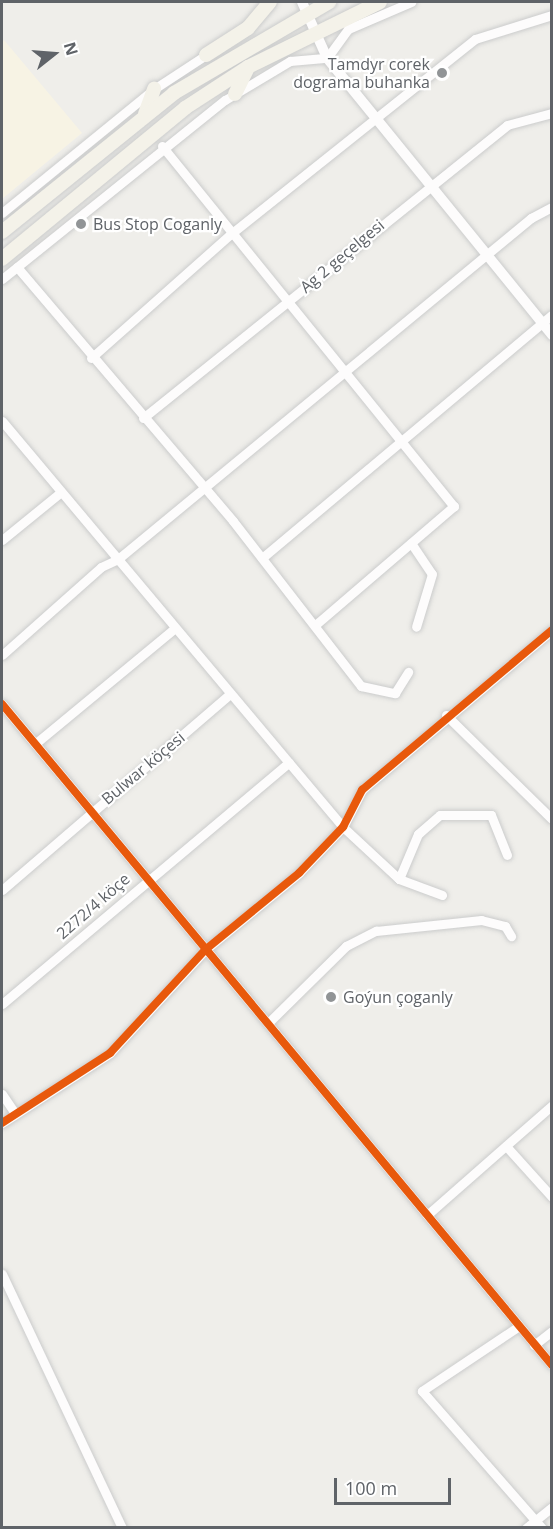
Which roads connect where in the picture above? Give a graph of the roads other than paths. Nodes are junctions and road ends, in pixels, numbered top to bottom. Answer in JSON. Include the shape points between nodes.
{"nodes":[{"id":1,"x":270,"y":2,"type":"edge"},
{"id":2,"x":328,"y":2,"type":"edge"},
{"id":3,"x":380,"y":2,"type":"edge"},
{"id":4,"x":411,"y":2,"type":"edge"},
{"id":5,"x":304,"y":7,"type":"edge"},
{"id":6,"x":552,"y":15,"type":"edge"},
{"id":7,"x":316,"y":32,"type":"junction"},
{"id":8,"x":241,"y":50,"type":"junction"},
{"id":9,"x":206,"y":55,"type":"junction"},
{"id":10,"x":327,"y":58,"type":"junction"},
{"id":11,"x":248,"y":67,"type":"junction"},
{"id":12,"x":154,"y":89,"type":"junction"},
{"id":13,"x":235,"y":94,"type":"junction"},
{"id":14,"x":552,"y":113,"type":"edge"},
{"id":15,"x":145,"y":114,"type":"junction"},
{"id":16,"x":373,"y":117,"type":"junction"},
{"id":17,"x":162,"y":146,"type":"junction"},
{"id":18,"x":429,"y":184,"type":"junction"},
{"id":19,"x":552,"y":207,"type":"edge"},
{"id":20,"x":2,"y":213,"type":"edge"},
{"id":21,"x":2,"y":232,"type":"edge"},
{"id":22,"x":232,"y":233,"type":"junction"},
{"id":23,"x":487,"y":253,"type":"junction"},
{"id":24,"x":2,"y":259,"type":"edge"},
{"id":25,"x":16,"y":267,"type":"junction"},
{"id":26,"x":2,"y":279,"type":"edge"},
{"id":27,"x":287,"y":301,"type":"junction"},
{"id":28,"x":552,"y":315,"type":"edge"},
{"id":29,"x":542,"y":322,"type":"junction"},
{"id":30,"x":552,"y":335,"type":"edge"},
{"id":31,"x":91,"y":358,"type":"junction"},
{"id":32,"x":343,"y":370,"type":"junction"},
{"id":33,"x":143,"y":418,"type":"junction"},
{"id":34,"x":4,"y":428,"type":"edge"},
{"id":35,"x":401,"y":441,"type":"junction"},
{"id":36,"x":202,"y":486,"type":"junction"},
{"id":37,"x":61,"y":492,"type":"junction"},
{"id":38,"x":2,"y":540,"type":"edge"},
{"id":39,"x":411,"y":543,"type":"junction"},
{"id":40,"x":262,"y":558,"type":"junction"},
{"id":41,"x":118,"y":560,"type":"junction"},
{"id":42,"x":315,"y":625,"type":"junction"},
{"id":43,"x":416,"y":627,"type":"dead end"},
{"id":44,"x":175,"y":628,"type":"junction"},
{"id":45,"x":552,"y":630,"type":"edge"},
{"id":46,"x":2,"y":655,"type":"edge"},
{"id":47,"x":408,"y":672,"type":"dead end"},
{"id":48,"x":230,"y":694,"type":"junction"},
{"id":49,"x":2,"y":704,"type":"edge"},
{"id":50,"x":446,"y":715,"type":"junction"},
{"id":51,"x":36,"y":743,"type":"junction"},
{"id":52,"x":289,"y":762,"type":"junction"},
{"id":53,"x":92,"y":811,"type":"junction"},
{"id":54,"x":552,"y":819,"type":"edge"},
{"id":55,"x":343,"y":827,"type":"junction"},
{"id":56,"x":507,"y":855,"type":"dead end"},
{"id":57,"x":147,"y":877,"type":"junction"},
{"id":58,"x":399,"y":879,"type":"junction"},
{"id":59,"x":2,"y":890,"type":"edge"},
{"id":60,"x":442,"y":895,"type":"dead end"},
{"id":61,"x":511,"y":936,"type":"dead end"},
{"id":62,"x":205,"y":950,"type":"junction"},
{"id":63,"x":2,"y":1004,"type":"edge"},
{"id":64,"x":268,"y":1023,"type":"junction"},
{"id":65,"x":2,"y":1094,"type":"edge"},
{"id":66,"x":552,"y":1105,"type":"edge"},
{"id":67,"x":14,"y":1112,"type":"junction"},
{"id":68,"x":2,"y":1123,"type":"edge"},
{"id":69,"x":506,"y":1146,"type":"junction"},
{"id":70,"x":552,"y":1197,"type":"edge"},
{"id":71,"x":427,"y":1215,"type":"junction"},
{"id":72,"x":2,"y":1274,"type":"edge"},
{"id":73,"x":519,"y":1326,"type":"junction"},
{"id":74,"x":552,"y":1331,"type":"edge"},
{"id":75,"x":534,"y":1345,"type":"junction"},
{"id":76,"x":552,"y":1365,"type":"edge"},
{"id":77,"x":552,"y":1507,"type":"edge"},
{"id":78,"x":539,"y":1524,"type":"edge"},
{"id":79,"x":122,"y":1527,"type":"edge"},
{"id":80,"x":526,"y":1527,"type":"edge"}],
"edges":[{"from":1,"to":9,"type":"main road","via":[[248,28]]},
{"from":2,"to":5,"type":"main road"},
{"from":3,"to":7,"type":"main road"},
{"from":4,"to":10,"type":"street","via":[[348,29]]},
{"from":5,"to":7,"type":"street"},
{"from":5,"to":8,"type":"main road"},
{"from":6,"to":16,"type":"street","via":[[475,39]]},
{"from":7,"to":10,"type":"street"},
{"from":7,"to":11,"type":"main road"},
{"from":8,"to":9,"type":"main road"},
{"from":8,"to":15,"type":"main road"},
{"from":9,"to":12,"type":"street"},
{"from":10,"to":13,"type":"street","via":[[290,61]]},
{"from":10,"to":16,"type":"street"},
{"from":11,"to":13,"type":"main road"},
{"from":11,"to":24,"type":"main road","via":[[147,137]]},
{"from":12,"to":15,"type":"main road"},
{"from":12,"to":20,"type":"street"},
{"from":13,"to":17,"type":"street"},
{"from":14,"to":18,"type":"street","name":"Ag 2 geçelgesi","via":[[507,125]]},
{"from":15,"to":21,"type":"main road"},
{"from":16,"to":18,"type":"street"},
{"from":16,"to":22,"type":"street"},
{"from":17,"to":22,"type":"street"},
{"from":17,"to":25,"type":"street"},
{"from":18,"to":23,"type":"street"},
{"from":18,"to":27,"type":"street","name":"Ag 2 geçelgesi"},
{"from":19,"to":23,"type":"street"},
{"from":22,"to":27,"type":"street"},
{"from":22,"to":31,"type":"street"},
{"from":23,"to":29,"type":"street"},
{"from":23,"to":32,"type":"street"},
{"from":25,"to":26,"type":"street"},
{"from":25,"to":31,"type":"street"},
{"from":27,"to":32,"type":"street"},
{"from":27,"to":33,"type":"street","name":"Ag 2 geçelgesi"},
{"from":28,"to":29,"type":"street"},
{"from":29,"to":30,"type":"street"},
{"from":29,"to":35,"type":"street"},
{"from":31,"to":33,"type":"street"},
{"from":32,"to":35,"type":"street"},
{"from":32,"to":36,"type":"street"},
{"from":33,"to":36,"type":"street"},
{"from":34,"to":37,"type":"street"},
{"from":35,"to":39,"type":"street","via":[[454,506]]},
{"from":35,"to":40,"type":"street"},
{"from":36,"to":40,"type":"street"},
{"from":36,"to":41,"type":"street"},
{"from":37,"to":38,"type":"street"},
{"from":37,"to":41,"type":"street"},
{"from":39,"to":42,"type":"street"},
{"from":39,"to":43,"type":"street","via":[[432,574]]},
{"from":40,"to":42,"type":"street"},
{"from":41,"to":44,"type":"street"},
{"from":41,"to":46,"type":"street","via":[[101,567]]},
{"from":42,"to":47,"type":"street","via":[[361,686],[395,693]]},
{"from":44,"to":48,"type":"street"},
{"from":44,"to":51,"type":"street"},
{"from":45,"to":50,"type":"street"},
{"from":48,"to":52,"type":"street"},
{"from":48,"to":53,"type":"street","name":"Bulwar köçesi"},
{"from":49,"to":51,"type":"street"},
{"from":50,"to":54,"type":"street"},
{"from":50,"to":55,"type":"street","via":[[362,790]]},
{"from":51,"to":53,"type":"street"},
{"from":52,"to":55,"type":"street"},
{"from":52,"to":57,"type":"street","name":"2272/4 köçe"},
{"from":53,"to":57,"type":"street"},
{"from":53,"to":59,"type":"street","name":"Bulwar köçesi"},
{"from":55,"to":58,"type":"street"},
{"from":55,"to":62,"type":"street","via":[[299,873]]},
{"from":56,"to":58,"type":"street","via":[[491,815],[440,814],[418,834]]},
{"from":57,"to":62,"type":"street"},
{"from":57,"to":63,"type":"street","name":"2272/4 köçe"},
{"from":58,"to":60,"type":"street"},
{"from":61,"to":64,"type":"street","via":[[505,926],[480,920],[376,931],[346,946]]},
{"from":62,"to":64,"type":"street"},
{"from":62,"to":67,"type":"street","via":[[110,1053]]},
{"from":64,"to":71,"type":"street"},
{"from":65,"to":67,"type":"street"},
{"from":66,"to":69,"type":"street"},
{"from":67,"to":68,"type":"street"},
{"from":69,"to":70,"type":"street"},
{"from":69,"to":71,"type":"street"},
{"from":71,"to":73,"type":"street"},
{"from":72,"to":79,"type":"street"},
{"from":73,"to":75,"type":"street"},
{"from":73,"to":78,"type":"street","via":[[422,1391]]},
{"from":74,"to":75,"type":"street"},
{"from":75,"to":76,"type":"street"},
{"from":77,"to":78,"type":"street"},
{"from":78,"to":80,"type":"street"}]}
